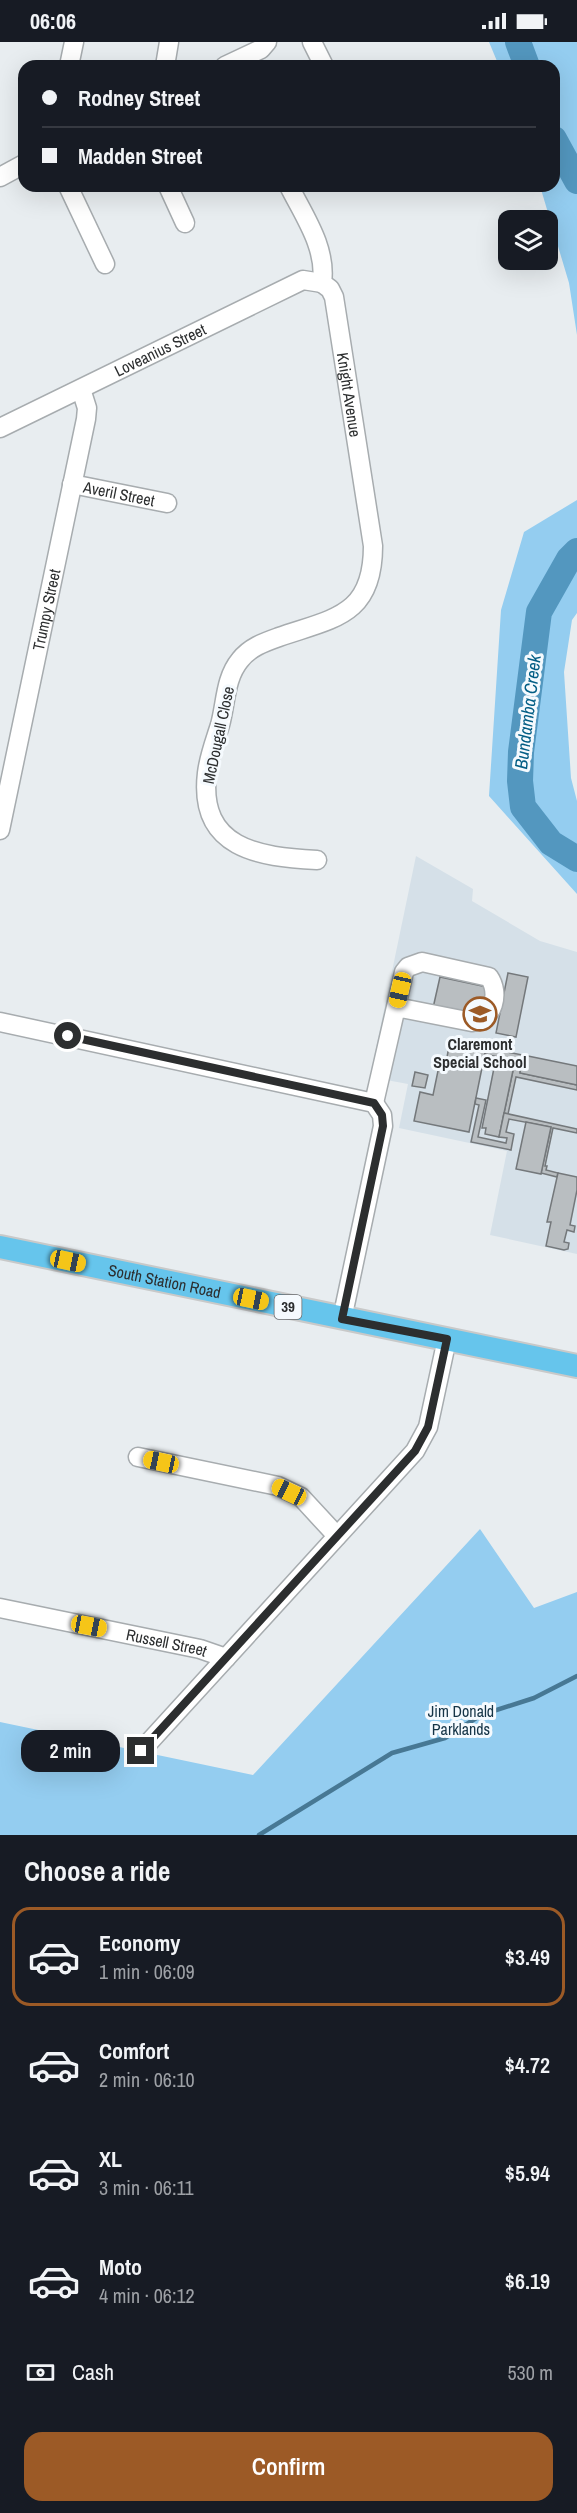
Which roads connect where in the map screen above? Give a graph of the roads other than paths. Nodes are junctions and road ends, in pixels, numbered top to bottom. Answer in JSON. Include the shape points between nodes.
{"nodes":[{"id":1,"x":74,"y":42,"type":"edge"},
{"id":2,"x":169,"y":42,"type":"edge"},
{"id":3,"x":267,"y":42,"type":"edge"},
{"id":4,"x":312,"y":42,"type":"edge"},
{"id":5,"x":70,"y":60,"type":"edge"},
{"id":6,"x":166,"y":60,"type":"edge"},
{"id":7,"x":238,"y":60,"type":"edge"},
{"id":8,"x":321,"y":60,"type":"edge"},
{"id":9,"x":18,"y":167,"type":"edge"},
{"id":10,"x":0,"y":177,"type":"edge"},
{"id":11,"x":71,"y":192,"type":"edge"},
{"id":12,"x":171,"y":192,"type":"edge"},
{"id":13,"x":292,"y":192,"type":"edge"},
{"id":14,"x":185,"y":223,"type":"dead end"},
{"id":15,"x":105,"y":264,"type":"dead end"},
{"id":16,"x":322,"y":283,"type":"junction"},
{"id":17,"x":81,"y":389,"type":"junction"},
{"id":18,"x":0,"y":428,"type":"edge"},
{"id":19,"x":72,"y":483,"type":"junction"},
{"id":20,"x":167,"y":503,"type":"dead end"},
{"id":21,"x":352,"y":608,"type":"joint"},
{"id":22,"x":0,"y":830,"type":"edge"},
{"id":23,"x":317,"y":860,"type":"dead end"},
{"id":24,"x":396,"y":1007,"type":"junction"},
{"id":25,"x":0,"y":1022,"type":"edge"},
{"id":26,"x":374,"y":1103,"type":"junction"},
{"id":27,"x":0,"y":1247,"type":"edge"},
{"id":28,"x":342,"y":1319,"type":"junction"},
{"id":29,"x":447,"y":1339,"type":"junction"},
{"id":30,"x":577,"y":1366,"type":"edge"},
{"id":31,"x":138,"y":1457,"type":"dead end"},
{"id":32,"x":338,"y":1536,"type":"junction"},
{"id":33,"x":0,"y":1608,"type":"edge"},
{"id":34,"x":226,"y":1658,"type":"junction"},
{"id":35,"x":141,"y":1751,"type":"dead end"}],
"edges":[{"from":1,"to":5,"type":"street"},
{"from":2,"to":6,"type":"street"},
{"from":3,"to":7,"type":"street"},
{"from":4,"to":8,"type":"street"},
{"from":9,"to":10,"type":"street"},
{"from":11,"to":15,"type":"street"},
{"from":12,"to":14,"type":"street"},
{"from":13,"to":16,"type":"street","name":"Knight Avenue","via":[[318,245]]},
{"from":16,"to":17,"type":"street","name":"Loveanius Street","via":[[303,280]]},
{"from":16,"to":21,"type":"street","name":"Knight Avenue","via":[[334,297],[373,546],[369,583]]},
{"from":17,"to":18,"type":"street","name":"Loveanius Street"},
{"from":17,"to":19,"type":"street","name":"Trumpy Street","via":[[87,408]]},
{"from":19,"to":20,"type":"street","name":"Averil Street"},
{"from":19,"to":22,"type":"street","name":"Trumpy Street"},
{"from":21,"to":23,"type":"street","name":"McDougall Close","via":[[264,642],[240,659],[230,676],[207,774],[206,795],[211,814],[232,843],[281,858]]},
{"from":24,"to":24,"type":"street","via":[[404,972],[413,963],[489,977],[494,984],[490,1013],[480,1021]]},
{"from":24,"to":26,"type":"street"},
{"from":25,"to":26,"type":"street"},
{"from":26,"to":28,"type":"street","via":[[382,1115],[383,1126]]},
{"from":27,"to":28,"type":"main road","name":"South Station Road","number":"39"},
{"from":28,"to":29,"type":"main road","name":"South Station Road","number":"39"},
{"from":29,"to":30,"type":"main road","name":"South Station Road","number":"39"},
{"from":29,"to":32,"type":"street","via":[[428,1427],[415,1451]]},
{"from":31,"to":32,"type":"street","via":[[278,1486],[301,1497]]},
{"from":32,"to":34,"type":"street"},
{"from":33,"to":34,"type":"street","name":"Russell Street","via":[[200,1648]]},
{"from":34,"to":35,"type":"street"}]}
